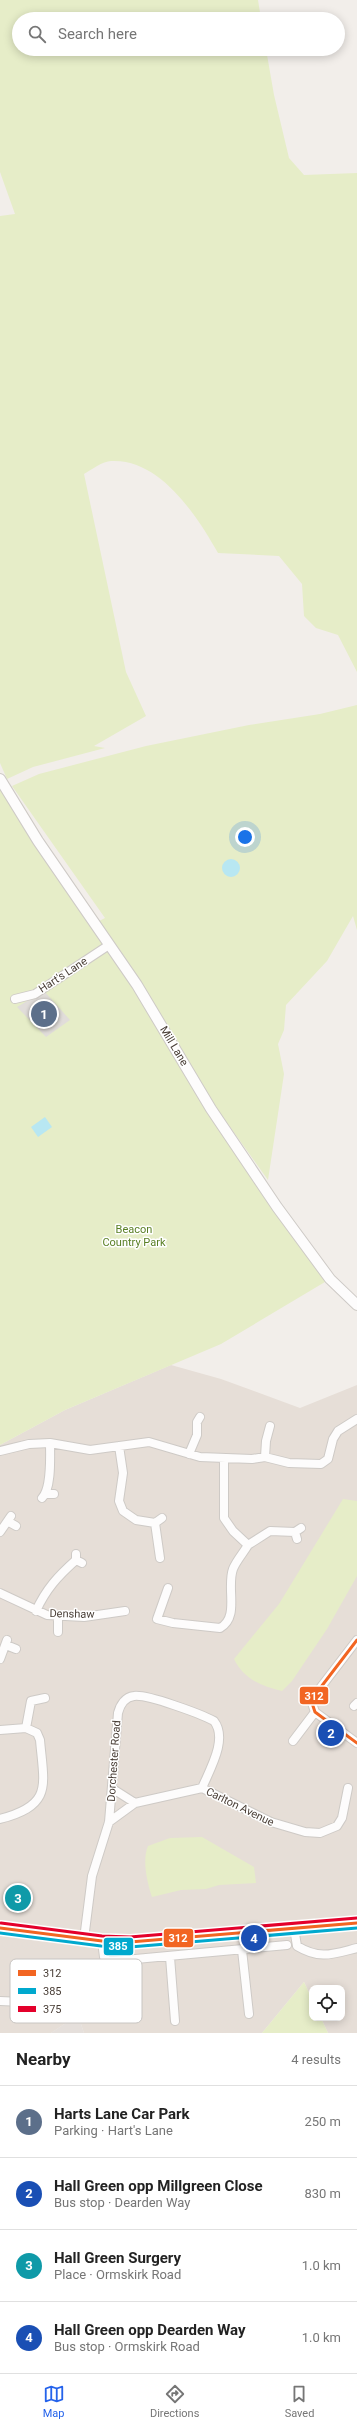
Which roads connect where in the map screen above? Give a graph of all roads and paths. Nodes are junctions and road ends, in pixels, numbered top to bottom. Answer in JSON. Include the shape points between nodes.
{"nodes":[{"id":1,"x":0,"y":779,"type":"edge"},
{"id":2,"x":109,"y":945,"type":"junction"},
{"id":3,"x":15,"y":1000,"type":"dead end"},
{"id":4,"x":357,"y":1305,"type":"edge"},
{"id":5,"x":200,"y":1417,"type":"dead end"},
{"id":6,"x":357,"y":1419,"type":"edge"},
{"id":7,"x":270,"y":1425,"type":"dead end"},
{"id":8,"x":50,"y":1443,"type":"junction"},
{"id":9,"x":119,"y":1446,"type":"junction"},
{"id":10,"x":0,"y":1452,"type":"edge"},
{"id":11,"x":189,"y":1454,"type":"junction"},
{"id":12,"x":265,"y":1457,"type":"junction"},
{"id":13,"x":224,"y":1458,"type":"junction"},
{"id":14,"x":48,"y":1496,"type":"dead end"},
{"id":15,"x":12,"y":1521,"type":"dead end"},
{"id":16,"x":0,"y":1532,"type":"edge"},
{"id":17,"x":298,"y":1533,"type":"dead end"},
{"id":18,"x":248,"y":1545,"type":"junction"},
{"id":19,"x":157,"y":1556,"type":"dead end"},
{"id":20,"x":78,"y":1559,"type":"dead end"},
{"id":21,"x":169,"y":1588,"type":"dead end"},
{"id":22,"x":0,"y":1593,"type":"edge"},
{"id":23,"x":125,"y":1610,"type":"dead end"},
{"id":24,"x":36,"y":1611,"type":"junction"},
{"id":25,"x":58,"y":1616,"type":"junction"},
{"id":26,"x":58,"y":1632,"type":"dead end"},
{"id":27,"x":357,"y":1640,"type":"edge"},
{"id":28,"x":16,"y":1649,"type":"dead end"},
{"id":29,"x":0,"y":1659,"type":"edge"},
{"id":30,"x":45,"y":1698,"type":"dead end"},
{"id":31,"x":314,"y":1712,"type":"junction"},
{"id":32,"x":26,"y":1728,"type":"junction"},
{"id":33,"x":0,"y":1730,"type":"edge"},
{"id":34,"x":293,"y":1741,"type":"dead end"},
{"id":35,"x":357,"y":1743,"type":"edge"},
{"id":36,"x":202,"y":1788,"type":"junction"},
{"id":37,"x":348,"y":1788,"type":"dead end"},
{"id":38,"x":113,"y":1789,"type":"junction"},
{"id":39,"x":135,"y":1803,"type":"junction"},
{"id":40,"x":0,"y":1819,"type":"edge"},
{"id":41,"x":109,"y":1822,"type":"junction"},
{"id":42,"x":357,"y":1923,"type":"edge"},
{"id":43,"x":0,"y":1928,"type":"edge"},
{"id":44,"x":294,"y":1928,"type":"junction"},
{"id":45,"x":84,"y":1939,"type":"junction"},
{"id":46,"x":102,"y":1942,"type":"junction"},
{"id":47,"x":287,"y":1946,"type":"dead end"},
{"id":48,"x":357,"y":1948,"type":"edge"},
{"id":49,"x":242,"y":1950,"type":"junction"},
{"id":50,"x":170,"y":1957,"type":"junction"},
{"id":51,"x":106,"y":1959,"type":"edge"},
{"id":52,"x":139,"y":1959,"type":"edge"},
{"id":53,"x":0,"y":2001,"type":"edge"},
{"id":54,"x":10,"y":2001,"type":"edge"},
{"id":55,"x":249,"y":2016,"type":"dead end"},
{"id":56,"x":175,"y":2023,"type":"dead end"}],
"edges":[{"from":1,"to":2,"type":"street","name":"Mill Lane","via":[[38,841]]},
{"from":2,"to":3,"type":"street","name":"Hart's Lane","via":[[35,994]]},
{"from":2,"to":4,"type":"street","name":"Mill Lane","via":[[137,985],[211,1108],[277,1207],[330,1279]]},
{"from":5,"to":11,"type":"street","via":[[197,1422],[197,1435]]},
{"from":6,"to":12,"type":"street","via":[[338,1431],[326,1463],[289,1463]]},
{"from":7,"to":12,"type":"street"},
{"from":8,"to":9,"type":"street","via":[[90,1450]]},
{"from":8,"to":10,"type":"street","via":[[29,1444]]},
{"from":8,"to":14,"type":"street"},
{"from":9,"to":11,"type":"street","via":[[149,1442]]},
{"from":9,"to":19,"type":"street","via":[[123,1473],[119,1501],[123,1511],[136,1520],[158,1521]]},
{"from":11,"to":13,"type":"street"},
{"from":12,"to":13,"type":"street"},
{"from":13,"to":18,"type":"street","via":[[224,1518]]},
{"from":15,"to":16,"type":"street"},
{"from":17,"to":18,"type":"street","via":[[270,1531]]},
{"from":18,"to":21,"type":"street","via":[[233,1568],[230,1593],[232,1611],[225,1625],[212,1629],[155,1619]]},
{"from":20,"to":24,"type":"street","via":[[59,1574],[46,1590]]},
{"from":22,"to":24,"type":"street","name":"Denshaw"},
{"from":23,"to":25,"type":"street","name":"Denshaw","via":[[84,1617]]},
{"from":24,"to":25,"type":"street","name":"Denshaw"},
{"from":25,"to":26,"type":"street"},
{"from":27,"to":31,"type":"street","via":[[314,1694],[311,1700]]},
{"from":28,"to":29,"type":"street","via":[[6,1643]]},
{"from":30,"to":32,"type":"street","via":[[29,1698]]},
{"from":31,"to":34,"type":"street"},
{"from":31,"to":35,"type":"street"},
{"from":32,"to":33,"type":"street"},
{"from":32,"to":40,"type":"street","via":[[37,1734],[40,1740],[43,1791],[36,1802],[24,1810]]},
{"from":36,"to":37,"type":"street","name":"Carlton Avenue","via":[[271,1822],[305,1832],[320,1833],[337,1826],[342,1818]]},
{"from":36,"to":38,"type":"street","name":"Dorchester Road","via":[[220,1739],[219,1728],[214,1721],[134,1696],[126,1698],[118,1713]]},
{"from":36,"to":39,"type":"street","name":"Carlton Avenue"},
{"from":38,"to":39,"type":"street"},
{"from":38,"to":41,"type":"street","name":"Dorchester Road"},
{"from":39,"to":41,"type":"street","name":"Carlton Avenue"},
{"from":41,"to":45,"type":"street","name":"Dorchester Road","via":[[92,1876]]},
{"from":42,"to":44,"type":"main road"},
{"from":43,"to":45,"type":"main road"},
{"from":44,"to":46,"type":"main road","via":[[170,1940]]},
{"from":44,"to":48,"type":"street","via":[[297,1946],[309,1953],[323,1956],[342,1948]]},
{"from":45,"to":46,"type":"main road"},
{"from":46,"to":51,"type":"street"},
{"from":47,"to":49,"type":"street"},
{"from":49,"to":50,"type":"street"},
{"from":49,"to":55,"type":"street"},
{"from":50,"to":52,"type":"street"},
{"from":50,"to":56,"type":"street"},
{"from":53,"to":54,"type":"street"}]}
